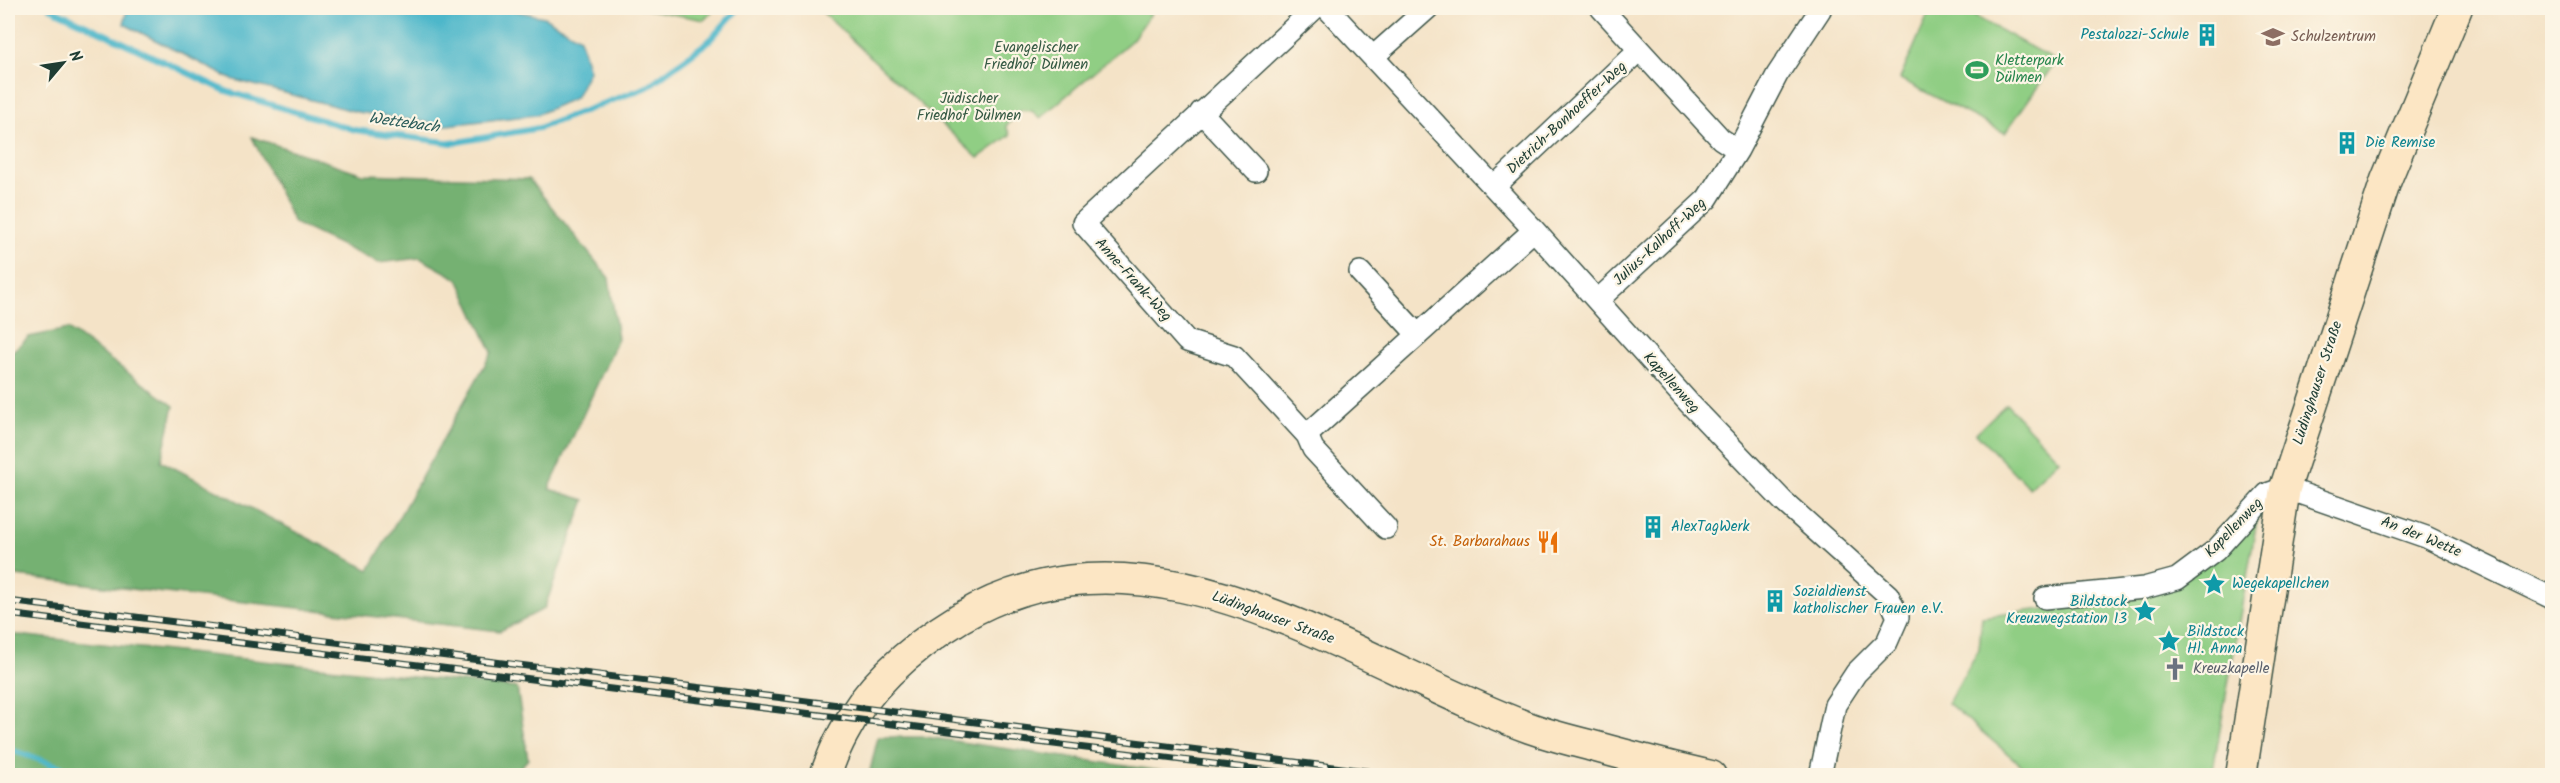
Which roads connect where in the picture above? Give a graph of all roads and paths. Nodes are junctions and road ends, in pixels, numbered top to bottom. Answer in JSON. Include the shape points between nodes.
{"nodes":[{"id":1,"x":1315,"y":8,"type":"edge"},
{"id":2,"x":1327,"y":8,"type":"edge"},
{"id":3,"x":1428,"y":8,"type":"edge"},
{"id":4,"x":1601,"y":8,"type":"edge"},
{"id":5,"x":2457,"y":8,"type":"edge"},
{"id":6,"x":1820,"y":10,"type":"dead end"},
{"id":7,"x":1640,"y":50,"type":"junction"},
{"id":8,"x":1374,"y":56,"type":"junction"},
{"id":9,"x":1201,"y":112,"type":"junction"},
{"id":10,"x":1738,"y":150,"type":"junction"},
{"id":11,"x":1256,"y":171,"type":"dead end"},
{"id":12,"x":1494,"y":187,"type":"junction"},
{"id":13,"x":1534,"y":230,"type":"junction"},
{"id":14,"x":1360,"y":272,"type":"dead end"},
{"id":15,"x":1598,"y":300,"type":"junction"},
{"id":16,"x":1418,"y":335,"type":"junction"},
{"id":17,"x":1307,"y":435,"type":"junction"},
{"id":18,"x":2285,"y":488,"type":"junction"},
{"id":19,"x":1386,"y":528,"type":"dead end"},
{"id":20,"x":2045,"y":598,"type":"dead end"},
{"id":21,"x":2553,"y":598,"type":"edge"},
{"id":22,"x":825,"y":776,"type":"edge"},
{"id":23,"x":1711,"y":776,"type":"edge"},
{"id":24,"x":1820,"y":776,"type":"edge"},
{"id":25,"x":2241,"y":776,"type":"edge"}],
"edges":[{"from":1,"to":9,"type":"street","name":"Anne-Frank-Weg"},
{"from":2,"to":8,"type":"street","name":"Kapellenweg"},
{"from":3,"to":8,"type":"street"},
{"from":4,"to":7,"type":"street"},
{"from":5,"to":18,"type":"street","name":"Lüdinghauser Straße","via":[[2386,180]]},
{"from":6,"to":10,"type":"street","name":"Julius-Kalhoff-Weg","via":[[1777,75]]},
{"from":7,"to":10,"type":"street","via":[[1722,139]]},
{"from":7,"to":12,"type":"street","name":"Dietrich-Bonhoeffer-Weg"},
{"from":8,"to":12,"type":"street","name":"Kapellenweg"},
{"from":9,"to":11,"type":"street"},
{"from":9,"to":17,"type":"street","name":"Anne-Frank-Weg","via":[[1083,224],[1187,341],[1234,356]]},
{"from":10,"to":15,"type":"street","name":"Julius-Kalhoff-Weg","via":[[1707,199]]},
{"from":12,"to":13,"type":"street","name":"Kapellenweg"},
{"from":13,"to":15,"type":"street","name":"Kapellenweg"},
{"from":13,"to":16,"type":"street"},
{"from":14,"to":16,"type":"street"},
{"from":15,"to":24,"type":"street","name":"Kapellenweg","via":[[1783,501],[1888,595],[1898,617],[1887,642],[1856,673],[1835,705]]},
{"from":16,"to":17,"type":"street"},
{"from":17,"to":19,"type":"street","name":"Anne-Frank-Weg","via":[[1313,449]]},
{"from":18,"to":20,"type":"street","name":"Kapellenweg","via":[[2267,494],[2216,550],[2177,579],[2144,588]]},
{"from":18,"to":21,"type":"street","name":"An der Wette","via":[[2426,537]]},
{"from":18,"to":25,"type":"street","name":"Lüdinghauser Straße"},
{"from":22,"to":23,"type":"street","name":"Lüdinghauser Straße","via":[[843,732],[874,688],[902,660],[948,626],[990,601],[1036,585],[1105,579],[1146,580],[1239,602],[1291,621],[1437,690],[1532,729]]}]}
